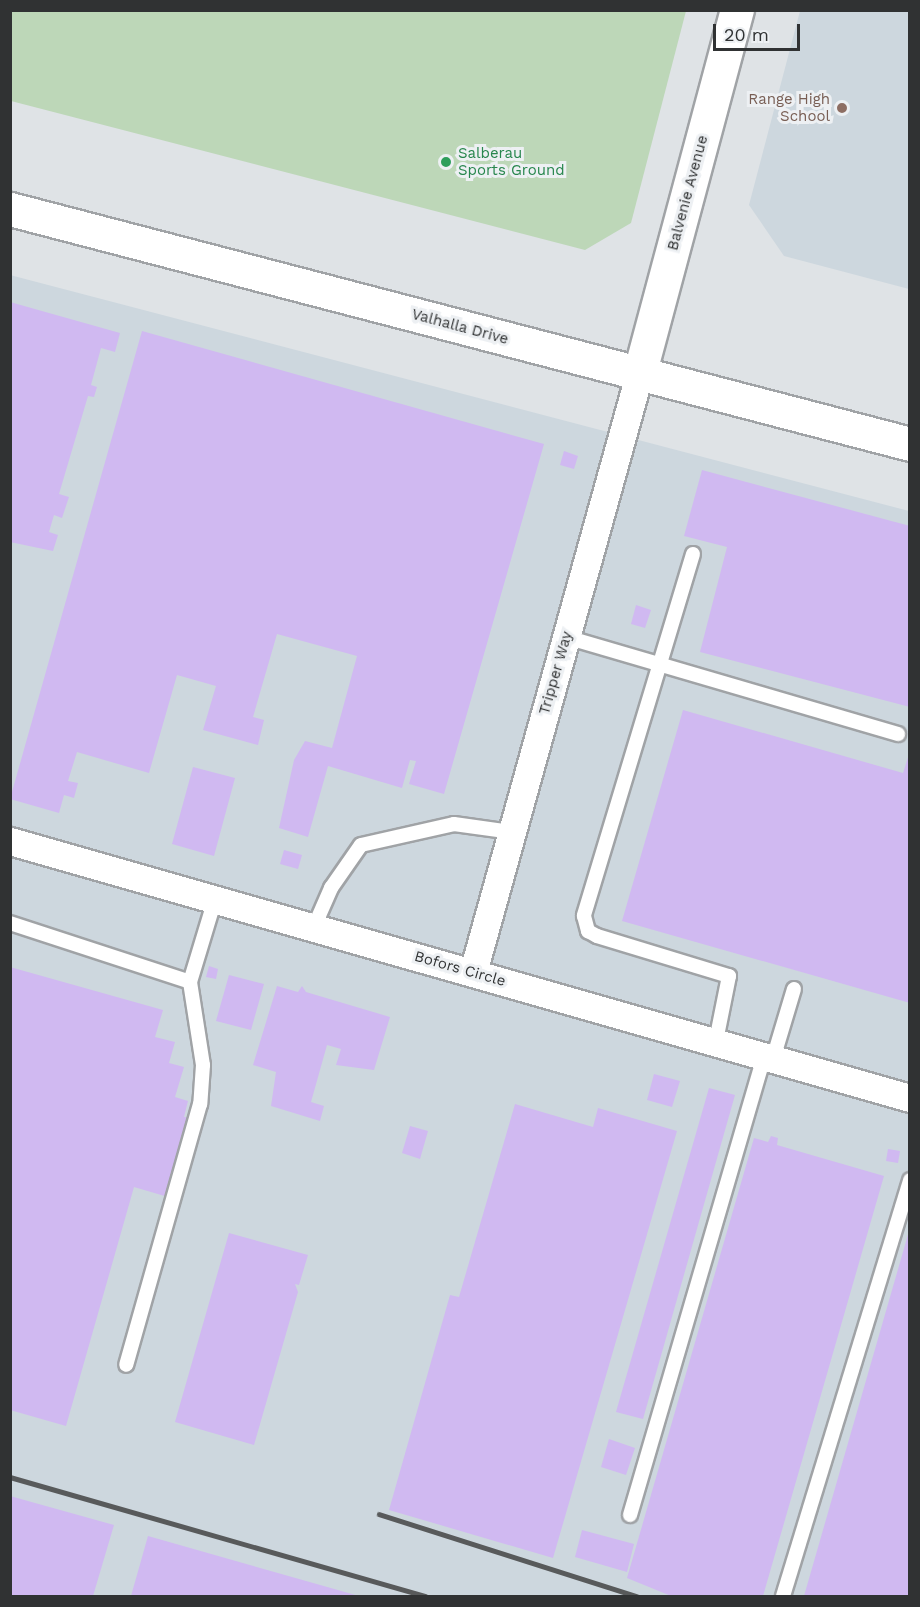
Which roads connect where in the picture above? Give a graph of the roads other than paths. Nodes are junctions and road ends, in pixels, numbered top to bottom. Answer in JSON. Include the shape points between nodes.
{"nodes":[{"id":1,"x":737,"y":10,"type":"edge"},
{"id":2,"x":10,"y":209,"type":"edge"},
{"id":3,"x":639,"y":375,"type":"junction"},
{"id":4,"x":909,"y":444,"type":"edge"},
{"id":5,"x":693,"y":554,"type":"dead end"},
{"id":6,"x":566,"y":637,"type":"junction"},
{"id":7,"x":660,"y":665,"type":"junction"},
{"id":8,"x":898,"y":734,"type":"dead end"},
{"id":9,"x":512,"y":832,"type":"junction"},
{"id":10,"x":10,"y":841,"type":"edge"},
{"id":11,"x":215,"y":899,"type":"junction"},
{"id":12,"x":10,"y":923,"type":"edge"},
{"id":13,"x":314,"y":927,"type":"junction"},
{"id":14,"x":473,"y":972,"type":"junction"},
{"id":15,"x":190,"y":982,"type":"junction"},
{"id":16,"x":794,"y":989,"type":"dead end"},
{"id":17,"x":716,"y":1041,"type":"junction"},
{"id":18,"x":768,"y":1057,"type":"junction"},
{"id":19,"x":909,"y":1098,"type":"edge"},
{"id":20,"x":909,"y":1180,"type":"edge"},
{"id":21,"x":126,"y":1365,"type":"dead end"},
{"id":22,"x":630,"y":1515,"type":"dead end"},
{"id":23,"x":783,"y":1596,"type":"edge"}],
"edges":[{"from":1,"to":3,"type":"main road","name":"Balvenie Avenue"},
{"from":2,"to":3,"type":"main road","name":"Valhalla Drive"},
{"from":3,"to":4,"type":"main road","name":"Valhalla Drive"},
{"from":3,"to":6,"type":"street","name":"Tripper Way"},
{"from":5,"to":7,"type":"lane"},
{"from":6,"to":7,"type":"lane"},
{"from":6,"to":9,"type":"street","name":"Tripper Way"},
{"from":7,"to":8,"type":"lane"},
{"from":7,"to":17,"type":"lane","via":[[585,924],[597,936],[729,976]]},
{"from":9,"to":13,"type":"lane","via":[[453,824],[361,845],[331,888]]},
{"from":9,"to":14,"type":"street","name":"Tripper Way"},
{"from":10,"to":11,"type":"street","name":"Bofors Circle"},
{"from":11,"to":13,"type":"street","name":"Bofors Circle"},
{"from":11,"to":15,"type":"lane"},
{"from":12,"to":15,"type":"lane"},
{"from":13,"to":14,"type":"street","name":"Bofors Circle"},
{"from":14,"to":17,"type":"street","name":"Bofors Circle"},
{"from":15,"to":21,"type":"lane","via":[[203,1065],[200,1104]]},
{"from":16,"to":18,"type":"lane"},
{"from":17,"to":18,"type":"street","name":"Bofors Circle"},
{"from":18,"to":19,"type":"street","name":"Bofors Circle"},
{"from":18,"to":22,"type":"lane"},
{"from":20,"to":23,"type":"lane"}]}
